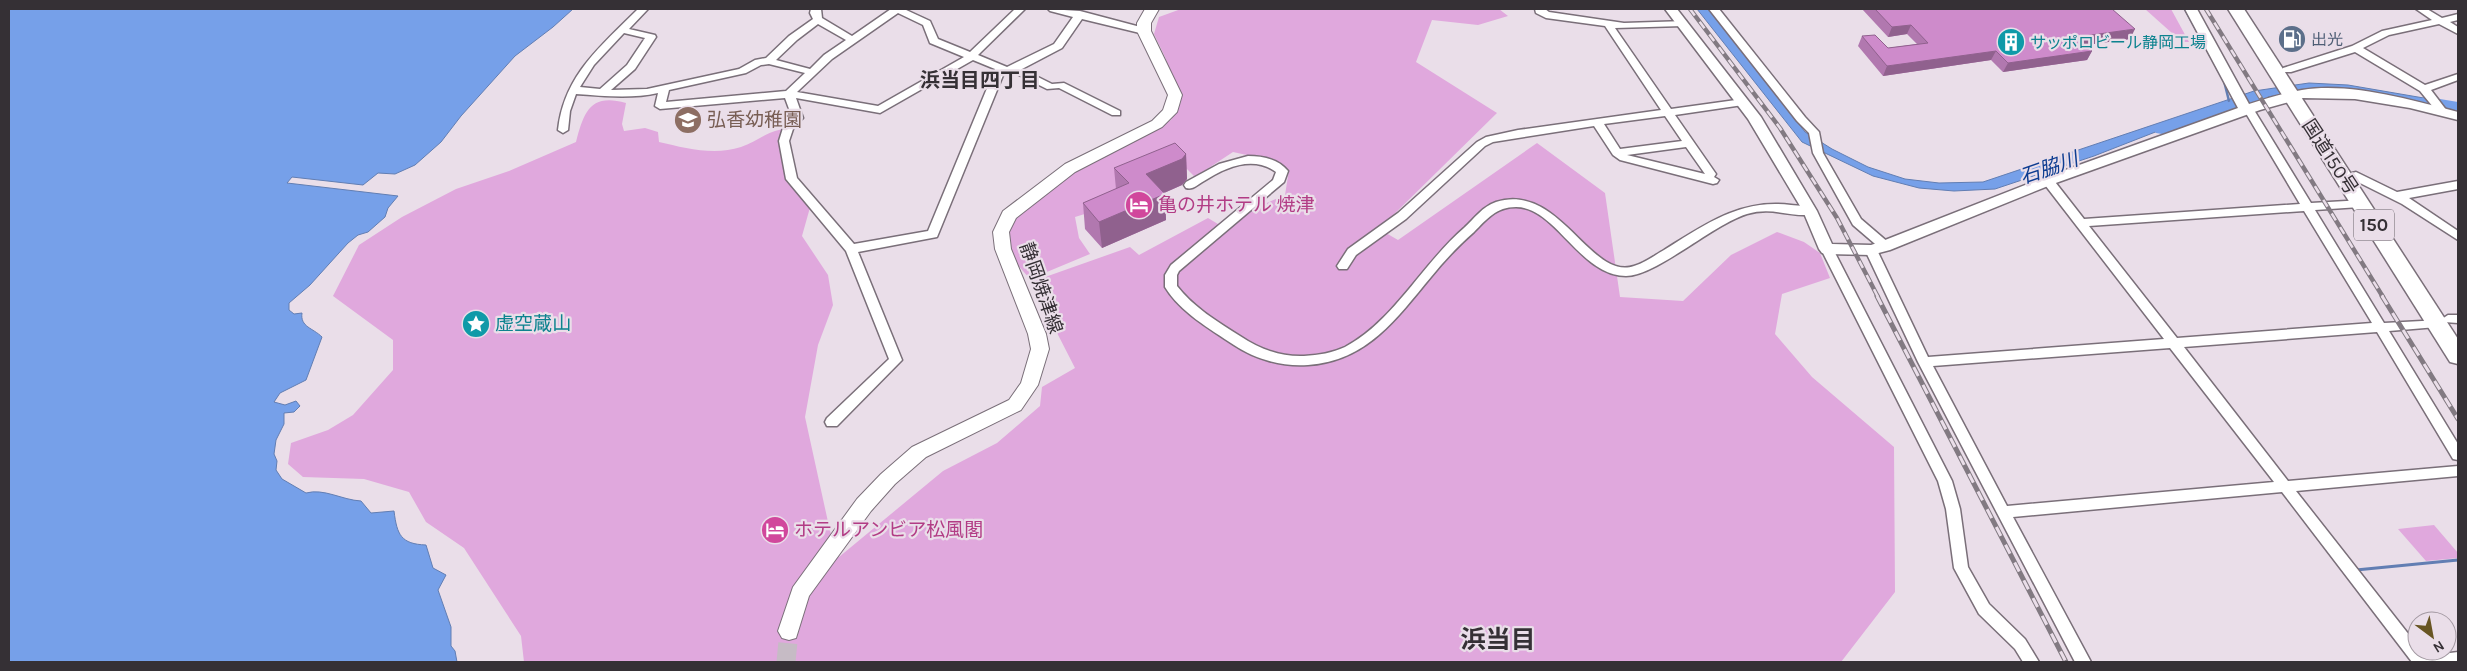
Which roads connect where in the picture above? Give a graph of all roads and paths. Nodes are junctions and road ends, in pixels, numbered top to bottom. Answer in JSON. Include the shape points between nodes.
{"nodes":[{"id":1,"x":643,"y":9,"type":"edge"},
{"id":2,"x":816,"y":9,"type":"edge"},
{"id":3,"x":897,"y":9,"type":"edge"},
{"id":4,"x":1020,"y":9,"type":"edge"},
{"id":5,"x":1053,"y":9,"type":"edge"},
{"id":6,"x":1152,"y":9,"type":"edge"},
{"id":7,"x":1540,"y":9,"type":"edge"},
{"id":8,"x":1671,"y":9,"type":"edge"},
{"id":9,"x":1714,"y":9,"type":"edge"},
{"id":10,"x":2191,"y":9,"type":"edge"},
{"id":11,"x":2236,"y":9,"type":"edge"},
{"id":12,"x":2247,"y":9,"type":"edge"},
{"id":13,"x":2421,"y":9,"type":"edge"},
{"id":14,"x":1080,"y":14,"type":"junction"},
{"id":15,"x":2458,"y":17,"type":"edge"},
{"id":16,"x":818,"y":20,"type":"junction"},
{"id":17,"x":2441,"y":22,"type":"junction"},
{"id":18,"x":1682,"y":23,"type":"junction"},
{"id":19,"x":1608,"y":24,"type":"junction"},
{"id":20,"x":623,"y":30,"type":"junction"},
{"id":21,"x":1144,"y":31,"type":"junction"},
{"id":22,"x":2458,"y":31,"type":"edge"},
{"id":23,"x":853,"y":40,"type":"junction"},
{"id":24,"x":2356,"y":48,"type":"junction"},
{"id":25,"x":971,"y":57,"type":"junction"},
{"id":26,"x":769,"y":61,"type":"junction"},
{"id":27,"x":1001,"y":68,"type":"junction"},
{"id":28,"x":1014,"y":69,"type":"junction"},
{"id":29,"x":811,"y":72,"type":"junction"},
{"id":30,"x":2458,"y":77,"type":"edge"},
{"id":31,"x":665,"y":87,"type":"junction"},
{"id":32,"x":2293,"y":88,"type":"junction"},
{"id":33,"x":573,"y":90,"type":"junction"},
{"id":34,"x":603,"y":93,"type":"junction"},
{"id":35,"x":2428,"y":93,"type":"junction"},
{"id":36,"x":789,"y":94,"type":"junction"},
{"id":37,"x":1743,"y":102,"type":"junction"},
{"id":38,"x":2248,"y":111,"type":"junction"},
{"id":39,"x":2442,"y":111,"type":"junction"},
{"id":40,"x":1116,"y":112,"type":"dead end"},
{"id":41,"x":1668,"y":112,"type":"junction"},
{"id":42,"x":2458,"y":116,"type":"edge"},
{"id":43,"x":1597,"y":122,"type":"junction"},
{"id":44,"x":563,"y":130,"type":"dead end"},
{"id":45,"x":1689,"y":143,"type":"junction"},
{"id":46,"x":1617,"y":153,"type":"junction"},
{"id":47,"x":2356,"y":176,"type":"junction"},
{"id":48,"x":2048,"y":181,"type":"junction"},
{"id":49,"x":1190,"y":185,"type":"dead end"},
{"id":50,"x":2458,"y":185,"type":"edge"},
{"id":51,"x":2395,"y":196,"type":"junction"},
{"id":52,"x":2360,"y":203,"type":"junction"},
{"id":53,"x":2308,"y":206,"type":"junction"},
{"id":54,"x":1810,"y":211,"type":"junction"},
{"id":55,"x":2082,"y":223,"type":"junction"},
{"id":56,"x":2458,"y":236,"type":"edge"},
{"id":57,"x":1878,"y":248,"type":"junction"},
{"id":58,"x":851,"y":249,"type":"junction"},
{"id":59,"x":1827,"y":249,"type":"junction"},
{"id":60,"x":1343,"y":266,"type":"dead end"},
{"id":61,"x":2448,"y":320,"type":"edge"},
{"id":62,"x":2380,"y":327,"type":"junction"},
{"id":63,"x":2458,"y":336,"type":"edge"},
{"id":64,"x":2174,"y":343,"type":"junction"},
{"id":65,"x":2458,"y":356,"type":"edge"},
{"id":66,"x":1924,"y":362,"type":"junction"},
{"id":67,"x":832,"y":422,"type":"dead end"},
{"id":68,"x":2458,"y":455,"type":"edge"},
{"id":69,"x":2458,"y":472,"type":"edge"},
{"id":70,"x":2286,"y":488,"type":"junction"},
{"id":71,"x":2002,"y":512,"type":"junction"},
{"id":72,"x":789,"y":631,"type":"tunnel mouth"},
{"id":73,"x":2458,"y":660,"type":"edge"},
{"id":74,"x":2031,"y":662,"type":"edge"},
{"id":75,"x":2083,"y":662,"type":"edge"},
{"id":76,"x":2421,"y":662,"type":"edge"},
{"id":77,"x":2428,"y":662,"type":"edge"}],
"edges":[{"from":1,"to":20,"type":"street"},
{"from":2,"to":16,"type":"street"},
{"from":3,"to":23,"type":"street"},
{"from":3,"to":25,"type":"street","via":[[927,22],[934,41]]},
{"from":4,"to":25,"type":"street"},
{"from":5,"to":14,"type":"street"},
{"from":6,"to":21,"type":"main road"},
{"from":7,"to":19,"type":"street","via":[[1546,15]]},
{"from":8,"to":18,"type":"street"},
{"from":9,"to":57,"type":"street","via":[[1814,132],[1818,153],[1857,222]]},
{"from":10,"to":38,"type":"street"},
{"from":11,"to":32,"type":"highway","name":"国道150号","number":"150"},
{"from":12,"to":32,"type":"highway","name":"国道150号","number":"150"},
{"from":13,"to":17,"type":"street"},
{"from":14,"to":21,"type":"street"},
{"from":14,"to":28,"type":"street","via":[[1058,46]]},
{"from":15,"to":17,"type":"street"},
{"from":16,"to":23,"type":"street"},
{"from":16,"to":26,"type":"street"},
{"from":17,"to":22,"type":"street"},
{"from":17,"to":24,"type":"street","via":[[2386,33]]},
{"from":18,"to":19,"type":"street"},
{"from":18,"to":37,"type":"street"},
{"from":19,"to":41,"type":"street"},
{"from":20,"to":33,"type":"street","via":[[580,76]]},
{"from":20,"to":34,"type":"street","via":[[651,37],[631,67]]},
{"from":21,"to":72,"type":"main road","name":"静岡焼津線","via":[[1175,95],[1174,106],[1167,117],[1070,168],[1009,215],[1001,232],[1003,249],[1040,349],[1029,385],[1015,405],[919,452],[888,479],[864,505],[800,594]]},
{"from":23,"to":29,"type":"street"},
{"from":24,"to":32,"type":"street"},
{"from":24,"to":35,"type":"street"},
{"from":25,"to":27,"type":"street"},
{"from":25,"to":36,"type":"street","via":[[880,110]]},
{"from":26,"to":29,"type":"street"},
{"from":26,"to":31,"type":"street","via":[[759,62],[742,71]]},
{"from":27,"to":28,"type":"street"},
{"from":27,"to":58,"type":"street","via":[[933,234]]},
{"from":28,"to":40,"type":"street","via":[[1051,86],[1060,85]]},
{"from":29,"to":36,"type":"street"},
{"from":30,"to":35,"type":"street"},
{"from":31,"to":34,"type":"street","via":[[647,92]]},
{"from":31,"to":36,"type":"street","via":[[660,106]]},
{"from":32,"to":38,"type":"street"},
{"from":32,"to":39,"type":"street","via":[[2355,95]]},
{"from":32,"to":47,"type":"highway","name":"国道150号","number":"150"},
{"from":32,"to":52,"type":"highway","name":"国道150号","number":"150"},
{"from":33,"to":34,"type":"street"},
{"from":33,"to":44,"type":"street","via":[[565,108]]},
{"from":35,"to":39,"type":"street"},
{"from":36,"to":58,"type":"street","via":[[798,118],[788,128],[784,141],[792,179]]},
{"from":37,"to":41,"type":"street"},
{"from":37,"to":54,"type":"street"},
{"from":38,"to":48,"type":"street"},
{"from":38,"to":53,"type":"street"},
{"from":39,"to":42,"type":"street"},
{"from":41,"to":43,"type":"street"},
{"from":41,"to":45,"type":"street"},
{"from":43,"to":46,"type":"street"},
{"from":43,"to":60,"type":"street","via":[[1490,139],[1402,216],[1352,252]]},
{"from":45,"to":46,"type":"street"},
{"from":45,"to":46,"type":"street","via":[[1712,177],[1624,158]]},
{"from":47,"to":51,"type":"street"},
{"from":47,"to":61,"type":"highway","name":"国道150号","number":"150"},
{"from":48,"to":55,"type":"street"},
{"from":48,"to":57,"type":"street"},
{"from":49,"to":54,"type":"street","via":[[1208,173],[1247,160],[1269,162],[1282,171],[1278,182],[1175,268],[1170,276],[1171,287],[1244,346],[1275,359],[1311,362],[1346,352],[1373,333],[1400,308],[1461,236],[1500,205],[1524,203],[1536,208],[1599,262],[1627,272],[1649,264],[1711,226],[1752,209]]},
{"from":50,"to":51,"type":"street"},
{"from":51,"to":56,"type":"street"},
{"from":52,"to":53,"type":"street"},
{"from":52,"to":61,"type":"highway","name":"国道150号","number":"150"},
{"from":53,"to":55,"type":"street"},
{"from":53,"to":62,"type":"street"},
{"from":54,"to":59,"type":"street"},
{"from":55,"to":64,"type":"street"},
{"from":57,"to":59,"type":"street"},
{"from":57,"to":66,"type":"street"},
{"from":58,"to":67,"type":"street","via":[[896,360]]},
{"from":59,"to":74,"type":"street","via":[[1945,481],[1953,509],[1961,568],[1984,609],[2020,644]]},
{"from":61,"to":62,"type":"street"},
{"from":61,"to":63,"type":"highway","name":"国道150号","number":"150"},
{"from":61,"to":65,"type":"highway","name":"国道150号","number":"150"},
{"from":62,"to":64,"type":"street"},
{"from":62,"to":68,"type":"street"},
{"from":64,"to":66,"type":"street"},
{"from":64,"to":70,"type":"street"},
{"from":66,"to":71,"type":"street"},
{"from":69,"to":70,"type":"street"},
{"from":70,"to":71,"type":"street"},
{"from":70,"to":76,"type":"street"},
{"from":71,"to":75,"type":"street"},
{"from":73,"to":77,"type":"street"}]}
